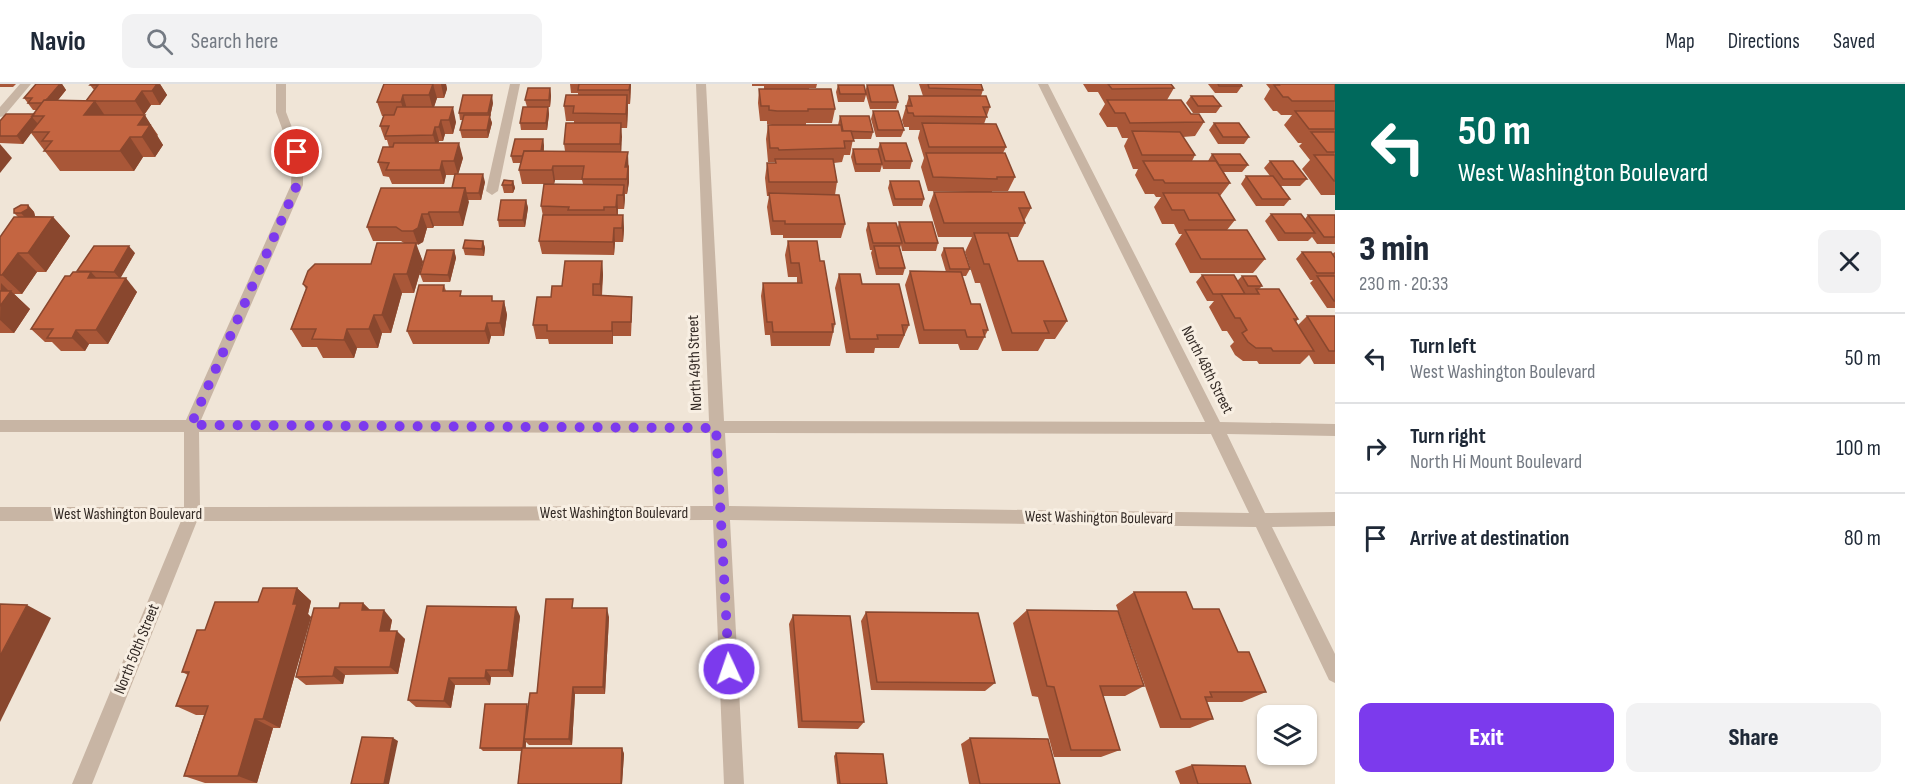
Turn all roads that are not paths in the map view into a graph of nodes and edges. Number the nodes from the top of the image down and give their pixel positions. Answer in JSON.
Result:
{"nodes":[{"id":1,"x":26,"y":84,"type":"edge"},
{"id":2,"x":281,"y":84,"type":"edge"},
{"id":3,"x":514,"y":84,"type":"edge"},
{"id":4,"x":701,"y":84,"type":"edge"},
{"id":5,"x":1043,"y":84,"type":"edge"},
{"id":6,"x":0,"y":114,"type":"edge"},
{"id":7,"x":492,"y":191,"type":"dead end"},
{"id":8,"x":191,"y":425,"type":"junction"},
{"id":9,"x":0,"y":426,"type":"edge"},
{"id":10,"x":716,"y":428,"type":"junction"},
{"id":11,"x":1216,"y":428,"type":"junction"},
{"id":12,"x":1335,"y":430,"type":"edge"},
{"id":13,"x":192,"y":513,"type":"junction"},
{"id":14,"x":721,"y":513,"type":"junction"},
{"id":15,"x":0,"y":514,"type":"edge"},
{"id":16,"x":1335,"y":519,"type":"edge"},
{"id":17,"x":1259,"y":520,"type":"junction"},
{"id":18,"x":1335,"y":674,"type":"edge"},
{"id":19,"x":82,"y":784,"type":"edge"},
{"id":20,"x":734,"y":784,"type":"edge"}],
"edges":[{"from":1,"to":6,"type":"street"},
{"from":2,"to":8,"type":"street"},
{"from":3,"to":7,"type":"street"},
{"from":4,"to":10,"type":"street","name":"North 49th Street"},
{"from":5,"to":11,"type":"street","name":"North 48th Street"},
{"from":8,"to":9,"type":"street"},
{"from":8,"to":10,"type":"street"},
{"from":8,"to":13,"type":"street"},
{"from":10,"to":11,"type":"street"},
{"from":10,"to":14,"type":"street","name":"North 49th Street"},
{"from":11,"to":12,"type":"street"},
{"from":11,"to":17,"type":"street","name":"North 48th Street"},
{"from":13,"to":14,"type":"street","name":"West Washington Boulevard"},
{"from":13,"to":15,"type":"street","name":"West Washington Boulevard"},
{"from":13,"to":19,"type":"street","name":"North 50th Street"},
{"from":14,"to":17,"type":"street","name":"West Washington Boulevard"},
{"from":14,"to":20,"type":"street","name":"North 49th Street"},
{"from":16,"to":17,"type":"street","name":"West Washington Boulevard"},
{"from":17,"to":18,"type":"street","name":"North 48th Street"}]}
